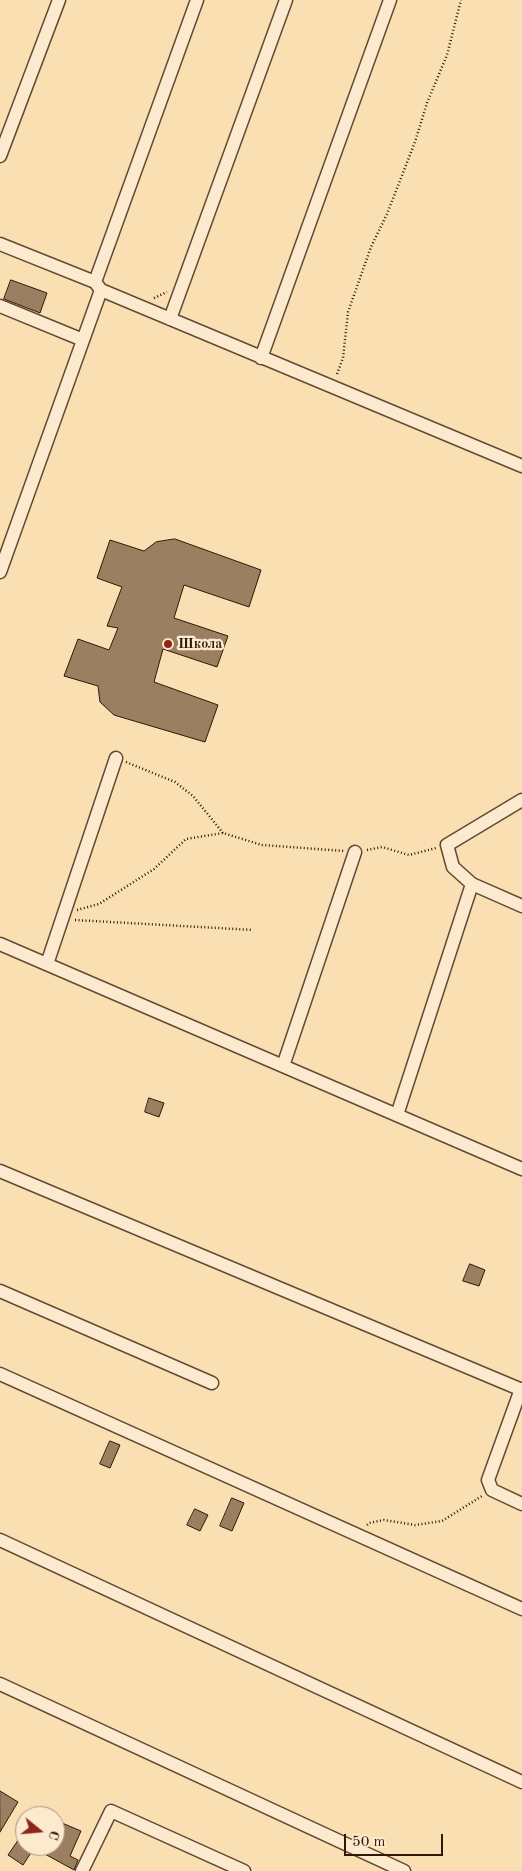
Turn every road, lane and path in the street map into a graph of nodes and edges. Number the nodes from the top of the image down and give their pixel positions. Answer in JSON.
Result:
{"nodes":[{"id":1,"x":59,"y":0,"type":"edge"},
{"id":2,"x":198,"y":0,"type":"edge"},
{"id":3,"x":286,"y":0,"type":"edge"},
{"id":4,"x":390,"y":0,"type":"edge"},
{"id":5,"x":461,"y":0,"type":"edge"},
{"id":6,"x":0,"y":156,"type":"edge"},
{"id":7,"x":0,"y":244,"type":"edge"},
{"id":8,"x":98,"y":286,"type":"junction"},
{"id":9,"x":182,"y":286,"type":"junction"},
{"id":10,"x":136,"y":305,"type":"junction"},
{"id":11,"x":0,"y":306,"type":"edge"},
{"id":12,"x":170,"y":319,"type":"junction"},
{"id":13,"x":83,"y":340,"type":"junction"},
{"id":14,"x":261,"y":358,"type":"junction"},
{"id":15,"x":332,"y":387,"type":"junction"},
{"id":16,"x":522,"y":466,"type":"edge"},
{"id":17,"x":0,"y":572,"type":"edge"},
{"id":18,"x":116,"y":758,"type":"joint"},
{"id":19,"x":522,"y":800,"type":"edge"},
{"id":20,"x":223,"y":833,"type":"junction"},
{"id":21,"x":447,"y":845,"type":"junction"},
{"id":22,"x":355,"y":852,"type":"junction"},
{"id":23,"x":472,"y":884,"type":"junction"},
{"id":24,"x":522,"y":906,"type":"edge"},
{"id":25,"x":63,"y":917,"type":"junction"},
{"id":26,"x":253,"y":930,"type":"dead end"},
{"id":27,"x":0,"y":944,"type":"edge"},
{"id":28,"x":47,"y":964,"type":"junction"},
{"id":29,"x":283,"y":1066,"type":"junction"},
{"id":30,"x":397,"y":1115,"type":"junction"},
{"id":31,"x":522,"y":1169,"type":"edge"},
{"id":32,"x":0,"y":1171,"type":"edge"},
{"id":33,"x":0,"y":1291,"type":"edge"},
{"id":34,"x":0,"y":1374,"type":"edge"},
{"id":35,"x":212,"y":1383,"type":"dead end"},
{"id":36,"x":522,"y":1389,"type":"edge"},
{"id":37,"x":492,"y":1490,"type":"junction"},
{"id":38,"x":522,"y":1504,"type":"edge"},
{"id":39,"x":357,"y":1535,"type":"junction"},
{"id":40,"x":0,"y":1540,"type":"edge"},
{"id":41,"x":522,"y":1609,"type":"edge"},
{"id":42,"x":0,"y":1684,"type":"edge"},
{"id":43,"x":522,"y":1782,"type":"edge"},
{"id":44,"x":82,"y":1871,"type":"edge"},
{"id":45,"x":244,"y":1871,"type":"edge"},
{"id":46,"x":404,"y":1871,"type":"edge"}],
"edges":[{"from":1,"to":6,"type":"street"},
{"from":2,"to":8,"type":"street"},
{"from":3,"to":9,"type":"street"},
{"from":4,"to":14,"type":"street"},
{"from":5,"to":15,"type":"path"},
{"from":7,"to":8,"type":"street"},
{"from":8,"to":10,"type":"street"},
{"from":8,"to":13,"type":"street"},
{"from":9,"to":10,"type":"path"},
{"from":9,"to":12,"type":"street"},
{"from":10,"to":12,"type":"street"},
{"from":11,"to":13,"type":"street"},
{"from":12,"to":14,"type":"street"},
{"from":13,"to":17,"type":"street"},
{"from":14,"to":15,"type":"street"},
{"from":15,"to":16,"type":"street"},
{"from":18,"to":20,"type":"path"},
{"from":18,"to":25,"type":"street"},
{"from":19,"to":21,"type":"street"},
{"from":20,"to":22,"type":"path"},
{"from":20,"to":25,"type":"path"},
{"from":21,"to":22,"type":"path"},
{"from":21,"to":23,"type":"street"},
{"from":22,"to":29,"type":"street"},
{"from":23,"to":24,"type":"street"},
{"from":23,"to":30,"type":"street"},
{"from":25,"to":26,"type":"path"},
{"from":25,"to":28,"type":"street"},
{"from":27,"to":28,"type":"street"},
{"from":28,"to":29,"type":"street"},
{"from":29,"to":30,"type":"street"},
{"from":30,"to":31,"type":"street"},
{"from":32,"to":36,"type":"street"},
{"from":33,"to":35,"type":"street"},
{"from":34,"to":39,"type":"street"},
{"from":36,"to":37,"type":"street"},
{"from":37,"to":38,"type":"street"},
{"from":37,"to":39,"type":"path"},
{"from":39,"to":41,"type":"street"},
{"from":40,"to":43,"type":"street"},
{"from":42,"to":46,"type":"street"},
{"from":44,"to":45,"type":"street"}]}
